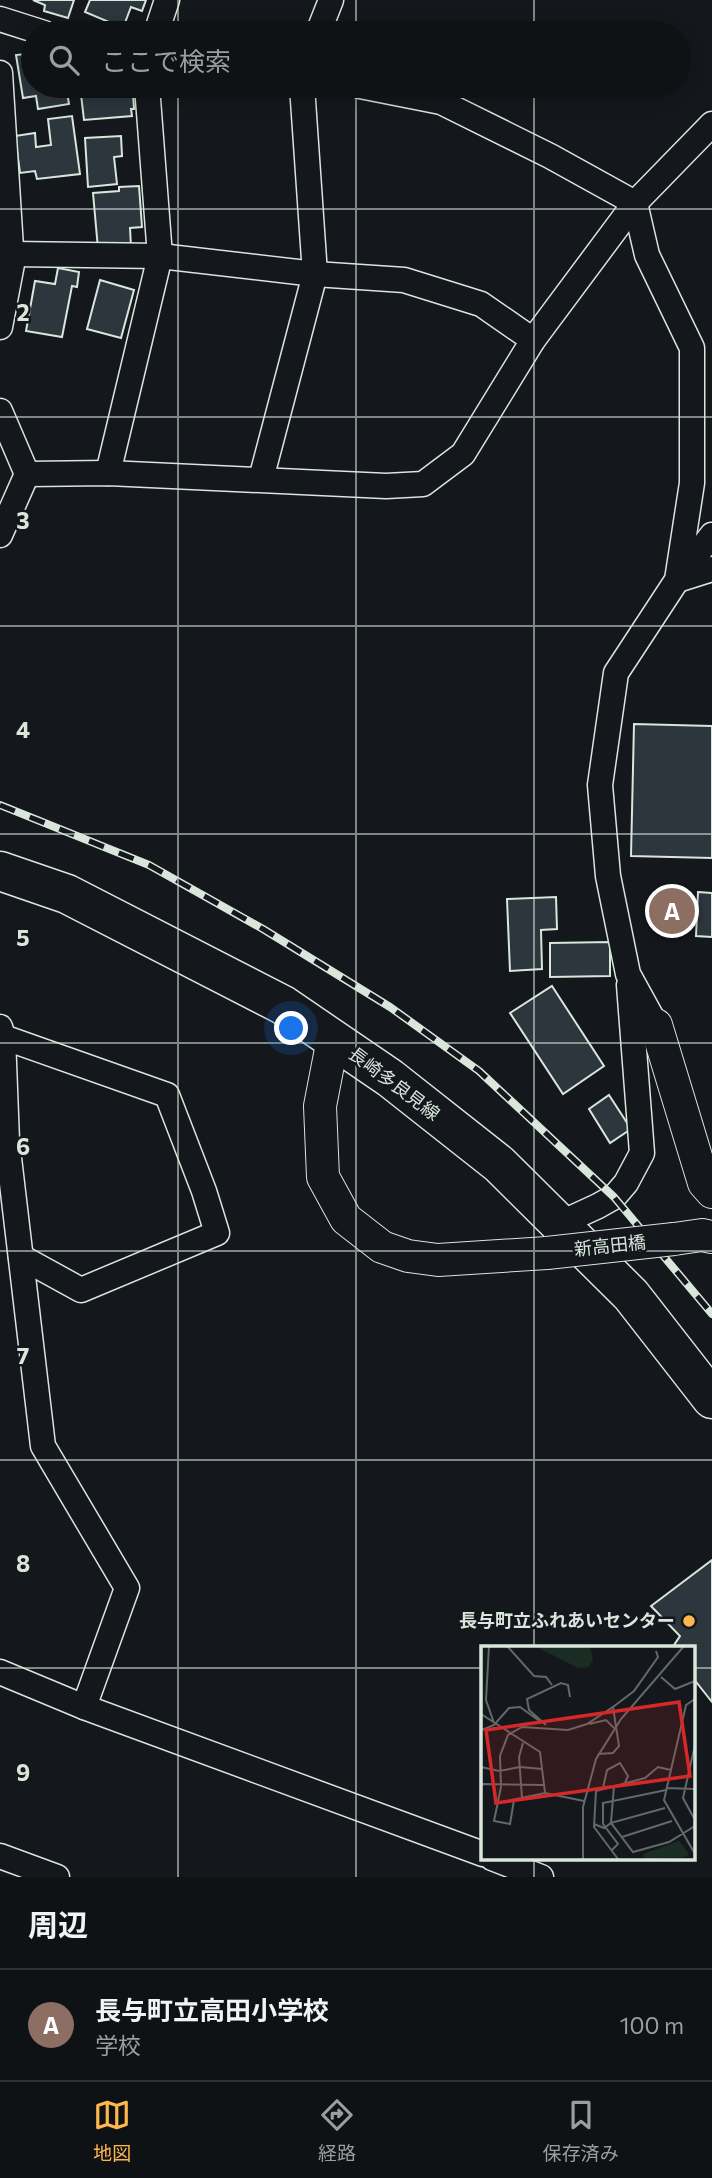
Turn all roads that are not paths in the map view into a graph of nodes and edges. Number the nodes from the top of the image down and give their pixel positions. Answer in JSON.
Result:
{"nodes":[{"id":1,"x":167,"y":0,"type":"edge"},
{"id":2,"x":331,"y":0,"type":"edge"},
{"id":3,"x":0,"y":19,"type":"edge"},
{"id":4,"x":160,"y":21,"type":"edge"},
{"id":5,"x":322,"y":21,"type":"edge"},
{"id":6,"x":21,"y":26,"type":"edge"},
{"id":7,"x":0,"y":73,"type":"edge"},
{"id":8,"x":148,"y":98,"type":"edge"},
{"id":9,"x":303,"y":98,"type":"edge"},
{"id":10,"x":421,"y":98,"type":"edge"},
{"id":11,"x":712,"y":124,"type":"edge"},
{"id":12,"x":4,"y":178,"type":"edge"},
{"id":13,"x":635,"y":202,"type":"junction"},
{"id":14,"x":12,"y":254,"type":"junction"},
{"id":15,"x":160,"y":256,"type":"junction"},
{"id":16,"x":315,"y":274,"type":"junction"},
{"id":17,"x":0,"y":327,"type":"edge"},
{"id":18,"x":533,"y":340,"type":"junction"},
{"id":19,"x":0,"y":411,"type":"edge"},
{"id":20,"x":108,"y":472,"type":"junction"},
{"id":21,"x":27,"y":474,"type":"junction"},
{"id":22,"x":261,"y":479,"type":"junction"},
{"id":23,"x":0,"y":535,"type":"edge"},
{"id":24,"x":712,"y":535,"type":"edge"},
{"id":25,"x":712,"y":569,"type":"edge"},
{"id":26,"x":677,"y":580,"type":"junction"},
{"id":27,"x":0,"y":871,"type":"edge"},
{"id":28,"x":628,"y":974,"type":"junction"},
{"id":29,"x":656,"y":1025,"type":"joint"},
{"id":30,"x":1,"y":1032,"type":"edge"},
{"id":31,"x":333,"y":1039,"type":"junction"},
{"id":32,"x":4,"y":1139,"type":"edge"},
{"id":33,"x":712,"y":1192,"type":"edge"},
{"id":34,"x":712,"y":1237,"type":"edge"},
{"id":35,"x":553,"y":1238,"type":"junction"},
{"id":36,"x":21,"y":1256,"type":"junction"},
{"id":37,"x":712,"y":1399,"type":"edge"},
{"id":38,"x":0,"y":1672,"type":"edge"},
{"id":39,"x":84,"y":1707,"type":"junction"},
{"id":40,"x":481,"y":1853,"type":"edge"},
{"id":41,"x":0,"y":1856,"type":"edge"},
{"id":42,"x":496,"y":1860,"type":"edge"},
{"id":43,"x":529,"y":1875,"type":"edge"},
{"id":44,"x":57,"y":1877,"type":"edge"}],
"edges":[{"from":1,"to":4,"type":"street"},
{"from":2,"to":5,"type":"street"},
{"from":3,"to":6,"type":"street"},
{"from":7,"to":12,"type":"street"},
{"from":8,"to":15,"type":"street"},
{"from":9,"to":16,"type":"street"},
{"from":10,"to":13,"type":"street"},
{"from":11,"to":13,"type":"street"},
{"from":12,"to":14,"type":"street"},
{"from":13,"to":18,"type":"street"},
{"from":13,"to":26,"type":"street"},
{"from":14,"to":15,"type":"street"},
{"from":14,"to":17,"type":"street"},
{"from":15,"to":16,"type":"street"},
{"from":15,"to":20,"type":"street"},
{"from":16,"to":18,"type":"street"},
{"from":16,"to":22,"type":"street"},
{"from":18,"to":22,"type":"street"},
{"from":19,"to":21,"type":"street"},
{"from":20,"to":21,"type":"street"},
{"from":20,"to":22,"type":"street"},
{"from":21,"to":23,"type":"street"},
{"from":24,"to":26,"type":"street"},
{"from":25,"to":26,"type":"street"},
{"from":26,"to":28,"type":"street"},
{"from":27,"to":31,"type":"main road","name":"長崎多良見線"},
{"from":28,"to":29,"type":"street"},
{"from":28,"to":35,"type":"street"},
{"from":29,"to":33,"type":"street"},
{"from":30,"to":32,"type":"street"},
{"from":30,"to":36,"type":"street"},
{"from":31,"to":35,"type":"main road","name":"長崎多良見線"},
{"from":31,"to":35,"type":"street","name":"新高田橋"},
{"from":32,"to":36,"type":"street"},
{"from":34,"to":35,"type":"street","name":"新高田橋","bridge":true},
{"from":35,"to":37,"type":"main road","name":"長崎多良見線"},
{"from":36,"to":39,"type":"street"},
{"from":38,"to":39,"type":"street"},
{"from":39,"to":40,"type":"street"},
{"from":41,"to":44,"type":"street"},
{"from":42,"to":43,"type":"street"}]}
